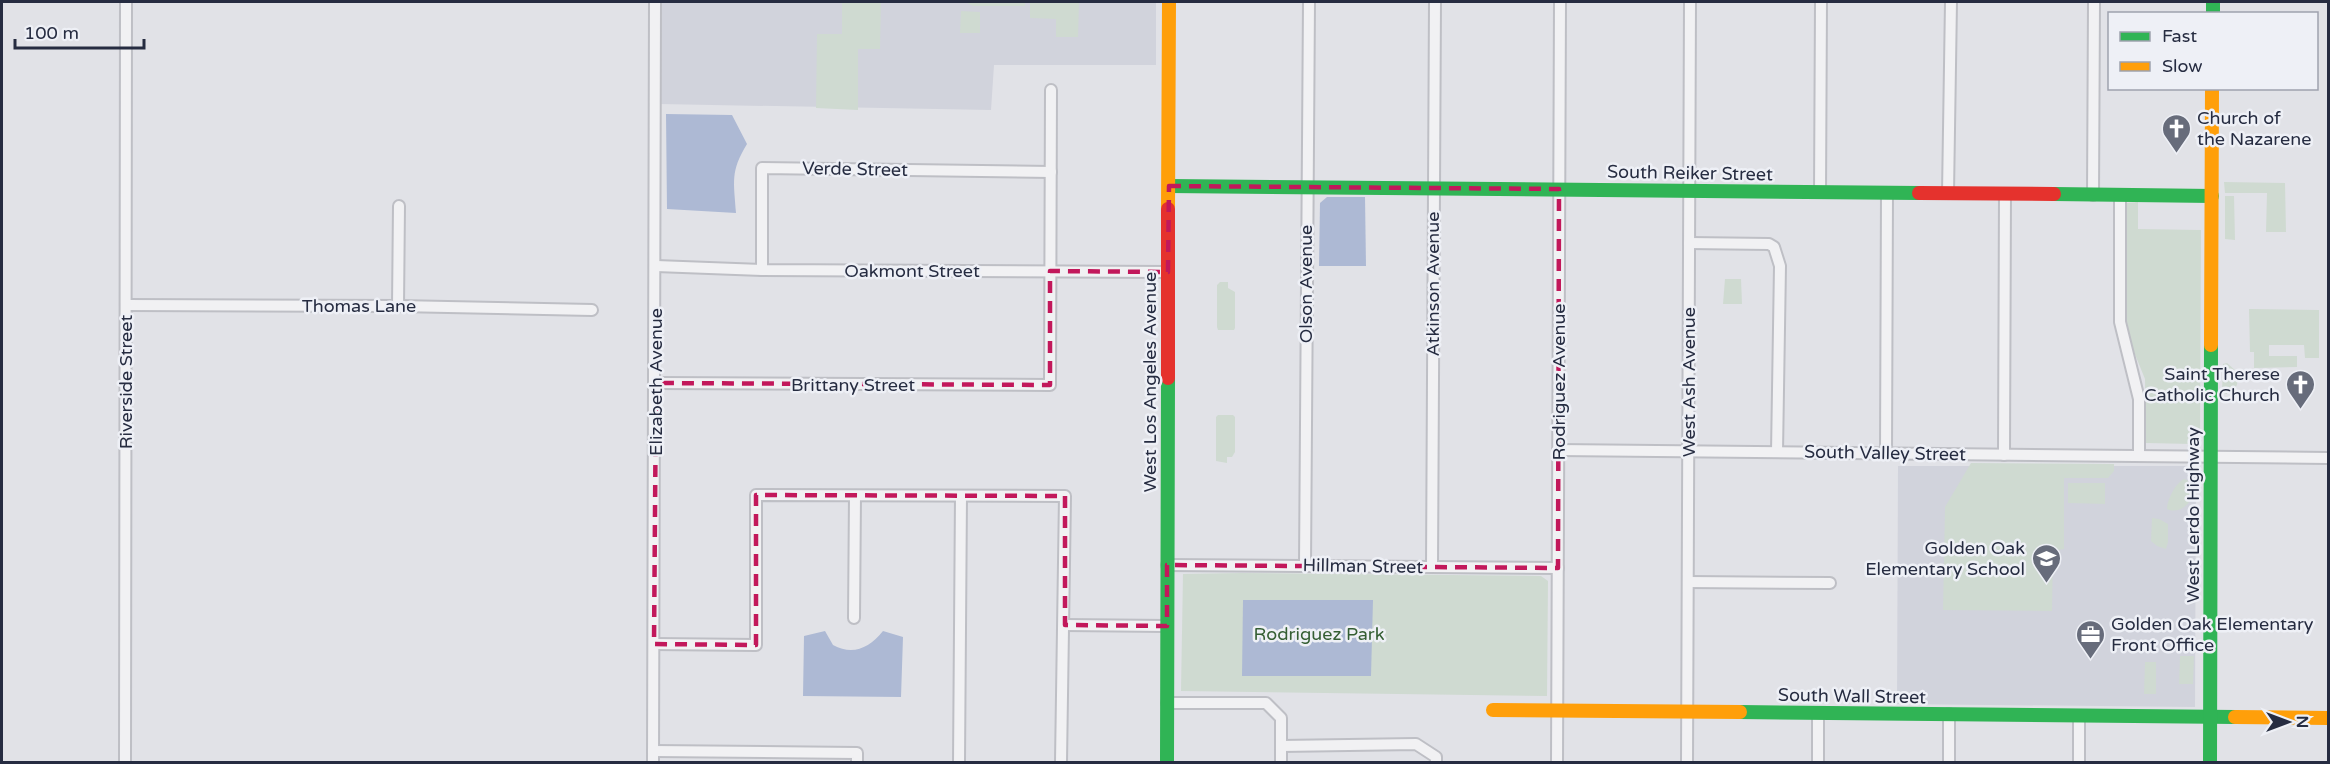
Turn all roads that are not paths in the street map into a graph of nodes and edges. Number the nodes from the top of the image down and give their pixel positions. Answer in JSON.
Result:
{"nodes":[{"id":1,"x":126,"y":2,"type":"edge"},
{"id":2,"x":655,"y":2,"type":"edge"},
{"id":3,"x":1169,"y":2,"type":"edge"},
{"id":4,"x":1308,"y":2,"type":"edge"},
{"id":5,"x":1435,"y":2,"type":"edge"},
{"id":6,"x":1560,"y":2,"type":"edge"},
{"id":7,"x":1690,"y":2,"type":"edge"},
{"id":8,"x":1821,"y":2,"type":"edge"},
{"id":9,"x":1951,"y":2,"type":"edge"},
{"id":10,"x":2094,"y":2,"type":"edge"},
{"id":11,"x":1051,"y":90,"type":"dead end"},
{"id":12,"x":2212,"y":90,"type":"edge"},
{"id":13,"x":1051,"y":172,"type":"junction"},
{"id":14,"x":1169,"y":186,"type":"junction"},
{"id":15,"x":1307,"y":187,"type":"junction"},
{"id":16,"x":1433,"y":188,"type":"junction"},
{"id":17,"x":1559,"y":189,"type":"junction"},
{"id":18,"x":1690,"y":191,"type":"junction"},
{"id":19,"x":1820,"y":192,"type":"junction"},
{"id":20,"x":1887,"y":193,"type":"junction"},
{"id":21,"x":1948,"y":193,"type":"junction"},
{"id":22,"x":2005,"y":194,"type":"junction"},
{"id":23,"x":2093,"y":195,"type":"junction"},
{"id":24,"x":2120,"y":195,"type":"junction"},
{"id":25,"x":2212,"y":196,"type":"junction"},
{"id":26,"x":399,"y":206,"type":"dead end"},
{"id":27,"x":1689,"y":243,"type":"junction"},
{"id":28,"x":656,"y":266,"type":"junction"},
{"id":29,"x":762,"y":270,"type":"junction"},
{"id":30,"x":1050,"y":271,"type":"junction"},
{"id":31,"x":1168,"y":272,"type":"junction"},
{"id":32,"x":126,"y":305,"type":"junction"},
{"id":33,"x":398,"y":306,"type":"junction"},
{"id":34,"x":592,"y":310,"type":"dead end"},
{"id":35,"x":656,"y":383,"type":"junction"},
{"id":36,"x":1558,"y":450,"type":"junction"},
{"id":37,"x":1689,"y":451,"type":"junction"},
{"id":38,"x":1777,"y":452,"type":"junction"},
{"id":39,"x":1886,"y":453,"type":"junction"},
{"id":40,"x":2004,"y":454,"type":"junction"},
{"id":41,"x":2139,"y":456,"type":"junction"},
{"id":42,"x":2211,"y":457,"type":"junction"},
{"id":43,"x":2328,"y":458,"type":"edge"},
{"id":44,"x":855,"y":496,"type":"junction"},
{"id":45,"x":961,"y":496,"type":"junction"},
{"id":46,"x":1167,"y":565,"type":"junction"},
{"id":47,"x":1305,"y":566,"type":"junction"},
{"id":48,"x":1432,"y":567,"type":"junction"},
{"id":49,"x":1558,"y":568,"type":"junction"},
{"id":50,"x":1688,"y":582,"type":"junction"},
{"id":51,"x":1830,"y":583,"type":"dead end"},
{"id":52,"x":854,"y":618,"type":"dead end"},
{"id":53,"x":1065,"y":625,"type":"junction"},
{"id":54,"x":1167,"y":626,"type":"junction"},
{"id":55,"x":654,"y":644,"type":"junction"},
{"id":56,"x":1167,"y":703,"type":"junction"},
{"id":57,"x":1493,"y":710,"type":"dead end"},
{"id":58,"x":1557,"y":710,"type":"junction"},
{"id":59,"x":1688,"y":712,"type":"junction"},
{"id":60,"x":1818,"y":713,"type":"junction"},
{"id":61,"x":1949,"y":714,"type":"junction"},
{"id":62,"x":2079,"y":716,"type":"junction"},
{"id":63,"x":2210,"y":717,"type":"junction"},
{"id":64,"x":2328,"y":718,"type":"edge"},
{"id":65,"x":1281,"y":746,"type":"junction"},
{"id":66,"x":653,"y":757,"type":"edge"},
{"id":67,"x":753,"y":757,"type":"edge"},
{"id":68,"x":857,"y":758,"type":"edge"},
{"id":69,"x":1436,"y":760,"type":"edge"},
{"id":70,"x":125,"y":762,"type":"edge"},
{"id":71,"x":959,"y":762,"type":"edge"},
{"id":72,"x":1061,"y":762,"type":"edge"},
{"id":73,"x":1167,"y":762,"type":"edge"},
{"id":74,"x":1281,"y":762,"type":"edge"},
{"id":75,"x":1557,"y":762,"type":"edge"},
{"id":76,"x":1688,"y":762,"type":"edge"},
{"id":77,"x":1818,"y":762,"type":"edge"},
{"id":78,"x":1949,"y":762,"type":"edge"},
{"id":79,"x":2079,"y":762,"type":"edge"},
{"id":80,"x":2210,"y":762,"type":"edge"}],
"edges":[{"from":1,"to":32,"type":"street","name":"Riverside Street"},
{"from":2,"to":28,"type":"street","name":"Elizabeth Avenue"},
{"from":3,"to":14,"type":"street","name":"West Los Angeles Avenue"},
{"from":4,"to":15,"type":"street","name":"Olson Avenue"},
{"from":5,"to":16,"type":"street","name":"Atkinson Avenue"},
{"from":6,"to":17,"type":"street","name":"Rodriguez Avenue"},
{"from":7,"to":18,"type":"street","name":"West Ash Avenue"},
{"from":8,"to":19,"type":"street"},
{"from":9,"to":21,"type":"street"},
{"from":10,"to":23,"type":"street"},
{"from":11,"to":13,"type":"street"},
{"from":12,"to":25,"type":"street","name":"West Lerdo Highway"},
{"from":13,"to":29,"type":"street","name":"Verde Street"},
{"from":13,"to":30,"type":"street"},
{"from":14,"to":15,"type":"street","name":"South Reiker Street"},
{"from":14,"to":31,"type":"street","name":"West Los Angeles Avenue"},
{"from":15,"to":16,"type":"street","name":"South Reiker Street"},
{"from":15,"to":47,"type":"street","name":"Olson Avenue"},
{"from":16,"to":17,"type":"street","name":"South Reiker Street"},
{"from":16,"to":48,"type":"street","name":"Atkinson Avenue"},
{"from":17,"to":18,"type":"street","name":"South Reiker Street"},
{"from":17,"to":36,"type":"street","name":"Rodriguez Avenue"},
{"from":18,"to":19,"type":"street","name":"South Reiker Street"},
{"from":18,"to":27,"type":"street","name":"West Ash Avenue"},
{"from":19,"to":20,"type":"street","name":"South Reiker Street"},
{"from":20,"to":21,"type":"street","name":"South Reiker Street"},
{"from":20,"to":39,"type":"street"},
{"from":21,"to":22,"type":"street","name":"South Reiker Street"},
{"from":22,"to":23,"type":"street","name":"South Reiker Street"},
{"from":22,"to":40,"type":"street"},
{"from":23,"to":24,"type":"street","name":"South Reiker Street"},
{"from":24,"to":25,"type":"street","name":"South Reiker Street"},
{"from":24,"to":41,"type":"street"},
{"from":25,"to":42,"type":"street","name":"West Lerdo Highway"},
{"from":26,"to":33,"type":"street"},
{"from":27,"to":37,"type":"street","name":"West Ash Avenue"},
{"from":27,"to":38,"type":"street"},
{"from":28,"to":29,"type":"street","name":"Oakmont Street"},
{"from":28,"to":35,"type":"street","name":"Elizabeth Avenue"},
{"from":29,"to":30,"type":"street","name":"Oakmont Street"},
{"from":30,"to":31,"type":"street","name":"Oakmont Street"},
{"from":30,"to":35,"type":"street","name":"Brittany Street"},
{"from":31,"to":46,"type":"street","name":"West Los Angeles Avenue"},
{"from":32,"to":33,"type":"street","name":"Thomas Lane"},
{"from":32,"to":70,"type":"street","name":"Riverside Street"},
{"from":33,"to":34,"type":"street","name":"Thomas Lane"},
{"from":35,"to":55,"type":"street","name":"Elizabeth Avenue"},
{"from":36,"to":37,"type":"street","name":"South Valley Street"},
{"from":36,"to":49,"type":"street","name":"Rodriguez Avenue"},
{"from":37,"to":38,"type":"street","name":"South Valley Street"},
{"from":37,"to":50,"type":"street","name":"West Ash Avenue"},
{"from":38,"to":39,"type":"street","name":"South Valley Street"},
{"from":39,"to":40,"type":"street","name":"South Valley Street"},
{"from":40,"to":41,"type":"street","name":"South Valley Street"},
{"from":41,"to":42,"type":"street","name":"South Valley Street"},
{"from":42,"to":43,"type":"street","name":"South Valley Street"},
{"from":42,"to":63,"type":"street","name":"West Lerdo Highway"},
{"from":44,"to":45,"type":"street"},
{"from":44,"to":52,"type":"street"},
{"from":44,"to":55,"type":"street"},
{"from":45,"to":53,"type":"street"},
{"from":45,"to":71,"type":"street"},
{"from":46,"to":47,"type":"street","name":"Hillman Street"},
{"from":46,"to":54,"type":"street","name":"West Los Angeles Avenue"},
{"from":47,"to":48,"type":"street","name":"Hillman Street"},
{"from":48,"to":49,"type":"street","name":"Hillman Street"},
{"from":49,"to":58,"type":"street","name":"Rodriguez Avenue"},
{"from":50,"to":51,"type":"street"},
{"from":50,"to":59,"type":"street","name":"West Ash Avenue"},
{"from":53,"to":54,"type":"street"},
{"from":53,"to":72,"type":"street"},
{"from":54,"to":56,"type":"street","name":"West Los Angeles Avenue"},
{"from":55,"to":66,"type":"street","name":"Elizabeth Avenue"},
{"from":56,"to":65,"type":"street"},
{"from":56,"to":73,"type":"street","name":"West Los Angeles Avenue"},
{"from":57,"to":58,"type":"street","name":"South Wall Street"},
{"from":58,"to":59,"type":"street","name":"South Wall Street"},
{"from":58,"to":75,"type":"street","name":"Rodriguez Avenue"},
{"from":59,"to":60,"type":"street","name":"South Wall Street"},
{"from":59,"to":76,"type":"street","name":"West Ash Avenue"},
{"from":60,"to":61,"type":"street","name":"South Wall Street"},
{"from":60,"to":77,"type":"street"},
{"from":61,"to":62,"type":"street","name":"South Wall Street"},
{"from":61,"to":78,"type":"street"},
{"from":62,"to":63,"type":"street","name":"South Wall Street"},
{"from":62,"to":79,"type":"street"},
{"from":63,"to":64,"type":"street","name":"South Wall Street"},
{"from":63,"to":80,"type":"street","name":"West Lerdo Highway"},
{"from":65,"to":69,"type":"street"},
{"from":65,"to":74,"type":"street"},
{"from":66,"to":67,"type":"street"},
{"from":67,"to":68,"type":"street"}]}
